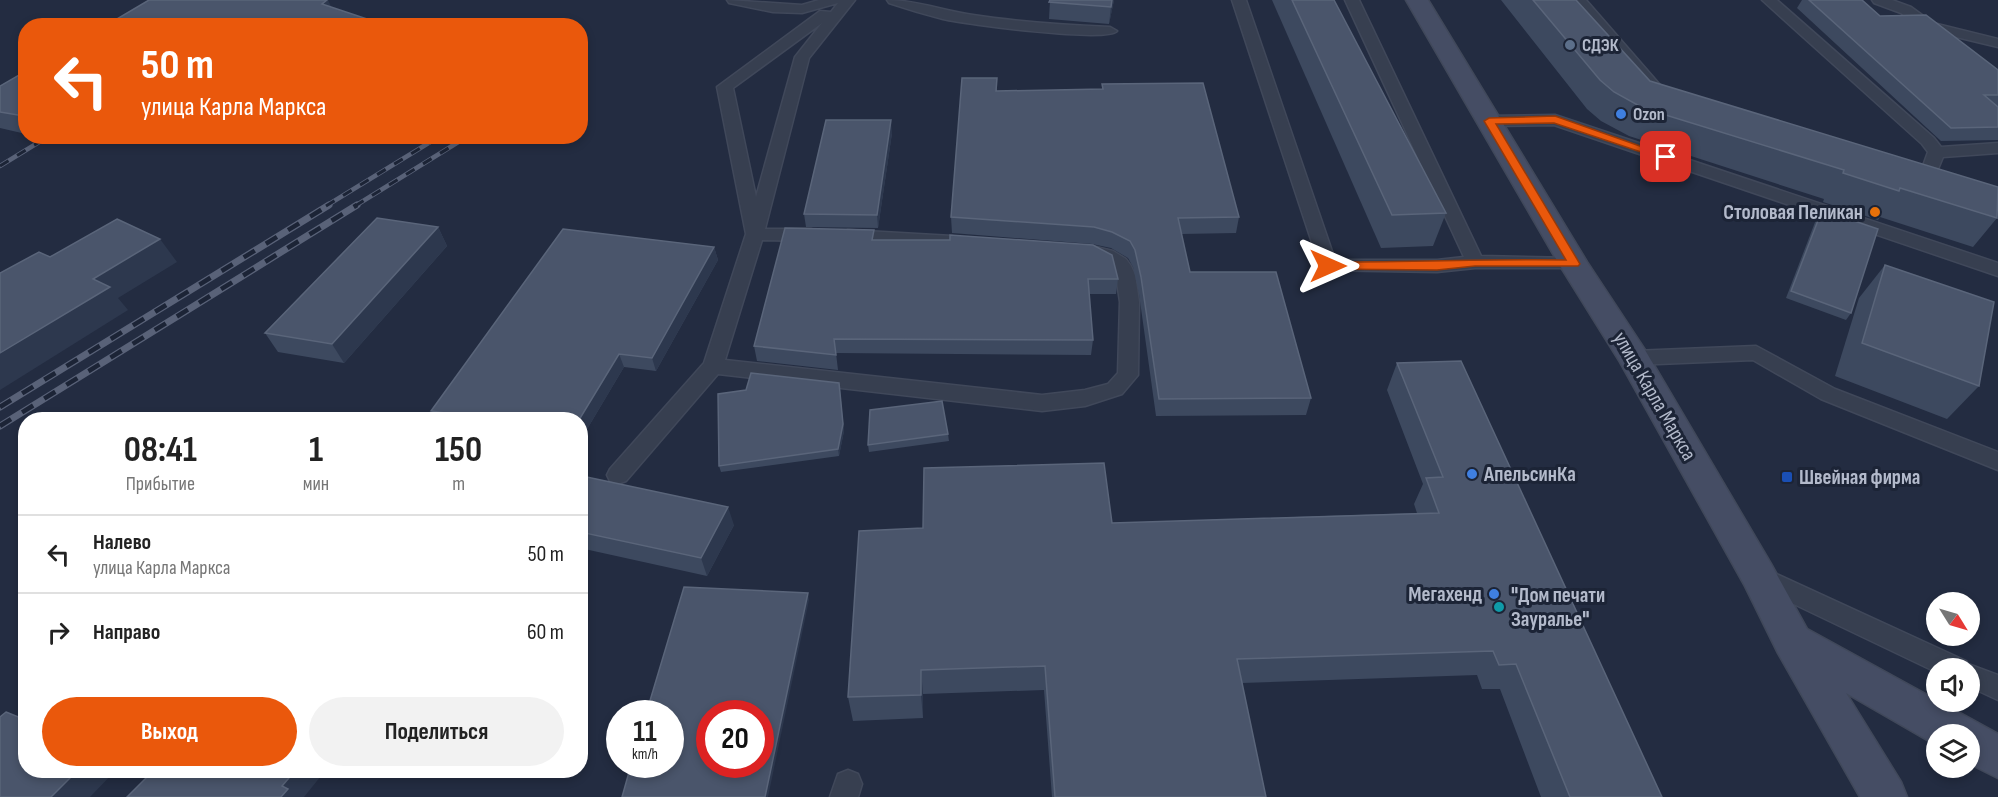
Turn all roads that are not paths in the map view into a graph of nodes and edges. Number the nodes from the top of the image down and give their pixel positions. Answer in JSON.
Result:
{"nodes":[{"id":1,"x":734,"y":0,"type":"edge"},
{"id":2,"x":834,"y":0,"type":"edge"},
{"id":3,"x":847,"y":0,"type":"edge"},
{"id":4,"x":894,"y":0,"type":"edge"},
{"id":5,"x":1239,"y":0,"type":"edge"},
{"id":6,"x":1352,"y":0,"type":"edge"},
{"id":7,"x":1417,"y":0,"type":"edge"},
{"id":8,"x":1579,"y":0,"type":"edge"},
{"id":9,"x":1769,"y":0,"type":"edge"},
{"id":10,"x":1879,"y":0,"type":"edge"},
{"id":11,"x":1110,"y":31,"type":"edge"},
{"id":12,"x":1998,"y":43,"type":"edge"},
{"id":13,"x":1666,"y":92,"type":"edge"},
{"id":14,"x":1489,"y":121,"type":"junction"},
{"id":15,"x":1998,"y":148,"type":"edge"},
{"id":16,"x":1936,"y":152,"type":"junction"},
{"id":17,"x":1947,"y":183,"type":"edge"},
{"id":18,"x":755,"y":234,"type":"junction"},
{"id":19,"x":967,"y":243,"type":"edge"},
{"id":20,"x":1070,"y":250,"type":"edge"},
{"id":21,"x":1475,"y":262,"type":"junction"},
{"id":22,"x":1574,"y":264,"type":"junction"},
{"id":23,"x":1998,"y":270,"type":"edge"},
{"id":24,"x":1634,"y":358,"type":"junction"},
{"id":25,"x":714,"y":366,"type":"junction"},
{"id":26,"x":1998,"y":461,"type":"edge"},
{"id":27,"x":618,"y":475,"type":"dead end"},
{"id":28,"x":1758,"y":575,"type":"junction"},
{"id":29,"x":1792,"y":641,"type":"junction"},
{"id":30,"x":1934,"y":658,"type":"edge"},
{"id":31,"x":1980,"y":680,"type":"edge"},
{"id":32,"x":1998,"y":688,"type":"edge"},
{"id":33,"x":1939,"y":724,"type":"edge"},
{"id":34,"x":1980,"y":747,"type":"edge"},
{"id":35,"x":1998,"y":757,"type":"edge"},
{"id":36,"x":1885,"y":797,"type":"edge"}],
"edges":[{"from":1,"to":2,"type":"lane"},
{"from":3,"to":18,"type":"lane"},
{"from":3,"to":18,"type":"lane"},
{"from":4,"to":11,"type":"lane"},
{"from":5,"to":21,"type":"lane"},
{"from":6,"to":21,"type":"lane"},
{"from":7,"to":14,"type":"main road","name":"улица Карла Маркса"},
{"from":8,"to":13,"type":"lane"},
{"from":9,"to":16,"type":"lane"},
{"from":10,"to":12,"type":"lane"},
{"from":14,"to":22,"type":"main road","name":"улица Карла Маркса"},
{"from":14,"to":23,"type":"lane"},
{"from":15,"to":16,"type":"lane"},
{"from":16,"to":17,"type":"lane"},
{"from":18,"to":19,"type":"lane"},
{"from":18,"to":25,"type":"lane"},
{"from":20,"to":25,"type":"lane"},
{"from":21,"to":22,"type":"lane"},
{"from":22,"to":24,"type":"main road","name":"улица Карла Маркса"},
{"from":24,"to":26,"type":"lane"},
{"from":24,"to":28,"type":"main road","name":"улица Карла Маркса"},
{"from":25,"to":27,"type":"lane"},
{"from":28,"to":29,"type":"main road","name":"улица Карла Маркса"},
{"from":28,"to":30,"type":"lane"},
{"from":29,"to":33,"type":"main road"},
{"from":29,"to":36,"type":"main road","name":"улица Карла Маркса"},
{"from":31,"to":32,"type":"lane"},
{"from":34,"to":35,"type":"main road"}]}
